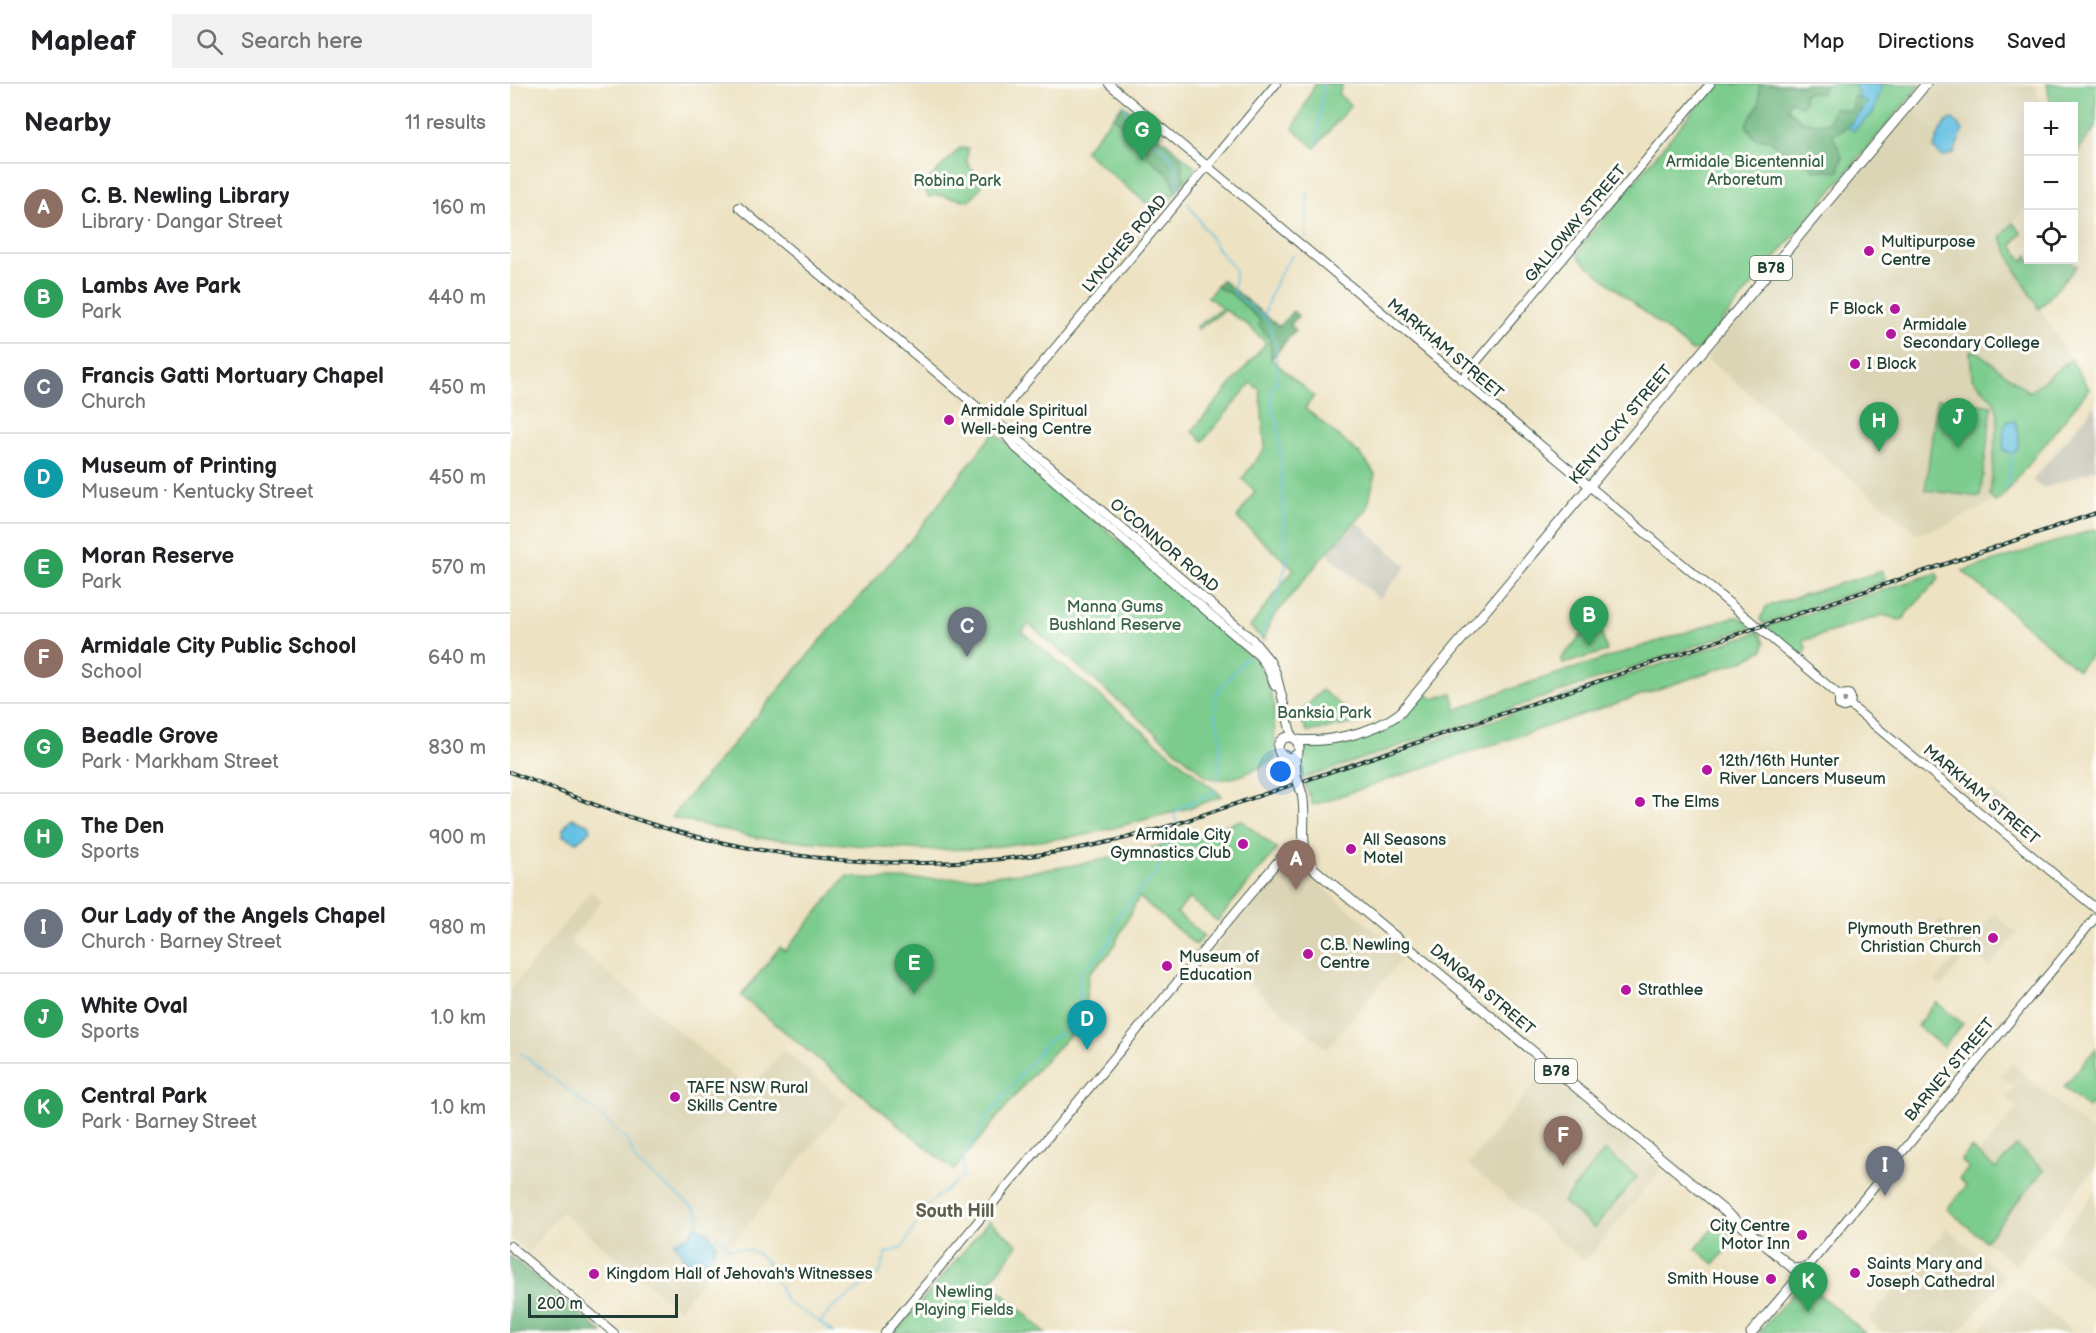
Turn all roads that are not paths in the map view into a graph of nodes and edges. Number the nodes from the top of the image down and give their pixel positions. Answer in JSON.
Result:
{"nodes":[{"id":1,"x":1109,"y":84,"type":"edge"},
{"id":2,"x":1276,"y":84,"type":"edge"},
{"id":3,"x":1710,"y":84,"type":"edge"},
{"id":4,"x":1926,"y":84,"type":"edge"},
{"id":5,"x":1207,"y":167,"type":"junction"},
{"id":6,"x":739,"y":207,"type":"dead end"},
{"id":7,"x":1461,"y":380,"type":"junction"},
{"id":8,"x":994,"y":421,"type":"junction"},
{"id":9,"x":1588,"y":486,"type":"junction"},
{"id":10,"x":1291,"y":746,"type":"junction"},
{"id":11,"x":1302,"y":845,"type":"junction"},
{"id":12,"x":2095,"y":907,"type":"edge"},
{"id":13,"x":2096,"y":919,"type":"edge"},
{"id":14,"x":510,"y":1246,"type":"edge"},
{"id":15,"x":1794,"y":1269,"type":"junction"},
{"id":16,"x":1806,"y":1269,"type":"junction"},
{"id":17,"x":1795,"y":1282,"type":"junction"},
{"id":18,"x":614,"y":1333,"type":"edge"},
{"id":19,"x":885,"y":1333,"type":"edge"},
{"id":20,"x":1751,"y":1333,"type":"edge"}],
"edges":[{"from":1,"to":5,"type":"street","name":"MARKHAM STREET"},
{"from":2,"to":5,"type":"street","name":"LYNCHES ROAD"},
{"from":3,"to":7,"type":"street","name":"GALLOWAY STREET"},
{"from":4,"to":9,"type":"main road","name":"KENTUCKY STREET","number":"B78"},
{"from":5,"to":7,"type":"street","name":"MARKHAM STREET"},
{"from":5,"to":8,"type":"street","name":"LYNCHES ROAD"},
{"from":6,"to":8,"type":"street","name":"O'CONNOR ROAD"},
{"from":7,"to":9,"type":"street","name":"MARKHAM STREET"},
{"from":8,"to":10,"type":"street","name":"O'CONNOR ROAD"},
{"from":9,"to":10,"type":"main road","name":"KENTUCKY STREET","number":"B78"},
{"from":9,"to":12,"type":"street","name":"MARKHAM STREET"},
{"from":10,"to":11,"type":"main road","bridge":true},
{"from":11,"to":15,"type":"main road","name":"DANGAR STREET","number":"B78"},
{"from":11,"to":19,"type":"street"},
{"from":12,"to":13,"type":"street"},
{"from":13,"to":16,"type":"street","name":"BARNEY STREET"},
{"from":14,"to":18,"type":"street"},
{"from":15,"to":16,"type":"main road"},
{"from":15,"to":17,"type":"main road"},
{"from":16,"to":17,"type":"main road"},
{"from":17,"to":20,"type":"main road"}]}
